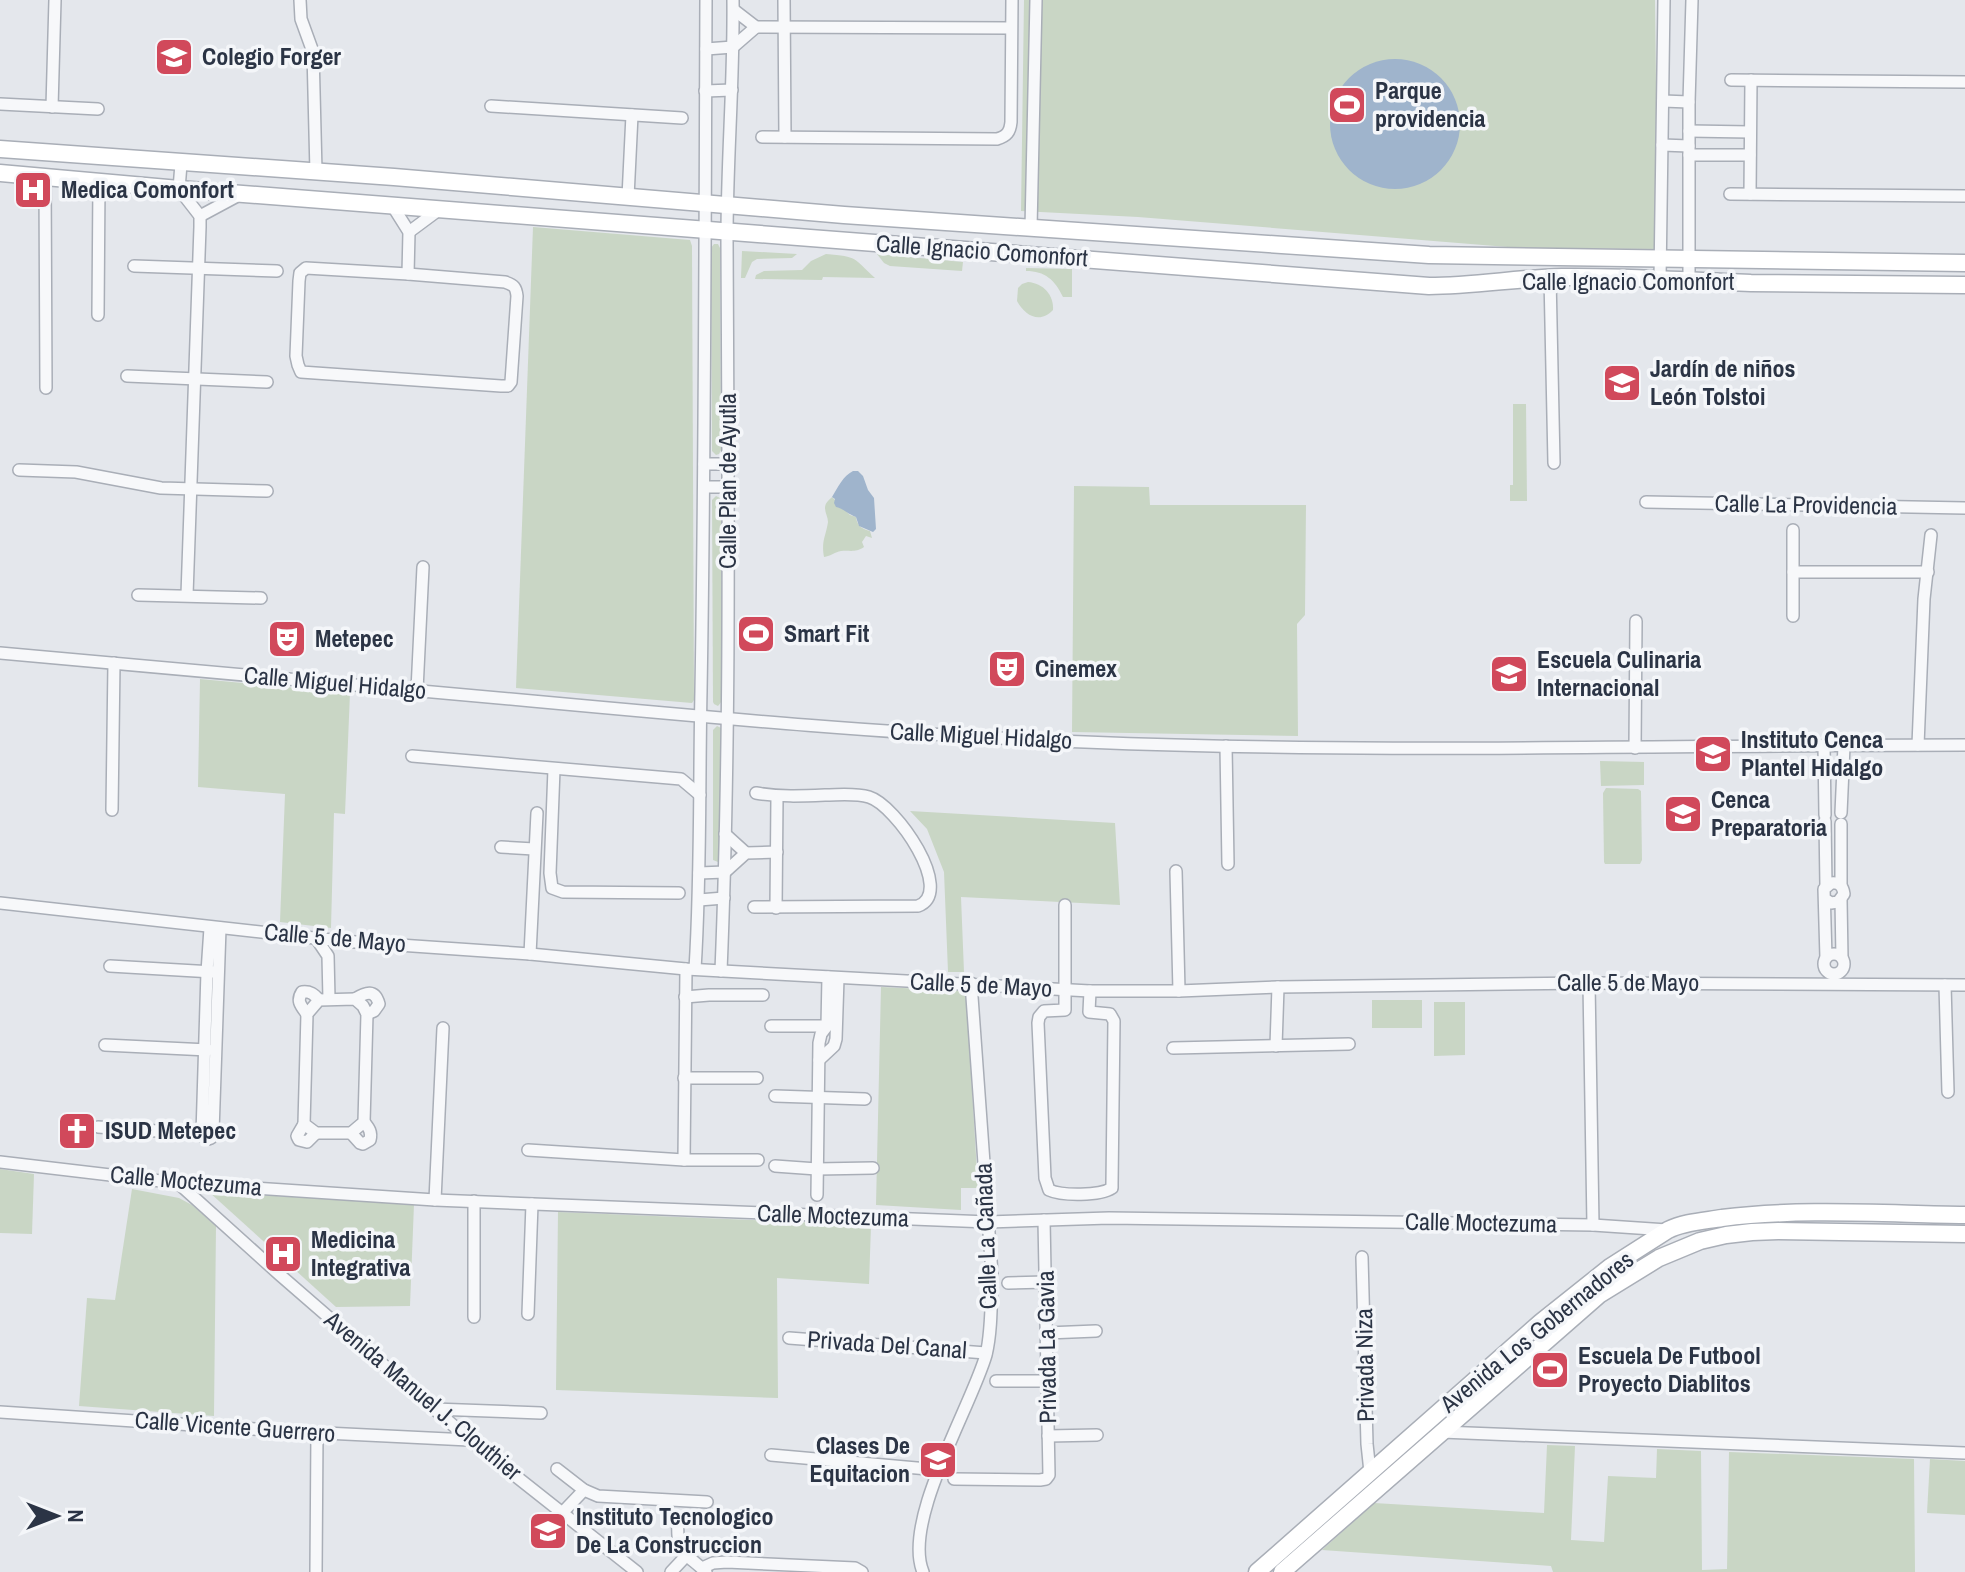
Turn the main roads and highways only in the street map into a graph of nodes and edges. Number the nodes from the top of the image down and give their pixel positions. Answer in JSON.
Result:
{"nodes":[{"id":1,"x":0,"y":149,"type":"edge"},
{"id":2,"x":0,"y":173,"type":"edge"},
{"id":3,"x":1965,"y":263,"type":"edge"},
{"id":4,"x":1965,"y":285,"type":"edge"},
{"id":5,"x":1965,"y":1215,"type":"edge"},
{"id":6,"x":1965,"y":1234,"type":"edge"},
{"id":7,"x":1344,"y":1507,"type":"junction"},
{"id":8,"x":1257,"y":1572,"type":"edge"},
{"id":9,"x":1282,"y":1572,"type":"edge"}],
"edges":[{"from":1,"to":3,"type":"main road","name":"Calle Ignacio Comonfort"},
{"from":2,"to":4,"type":"main road","name":"Calle Ignacio Comonfort"},
{"from":5,"to":7,"type":"main road","name":"Avenida Los Gobernadores"},
{"from":6,"to":7,"type":"main road","name":"Avenida Los Gobernadores"},
{"from":7,"to":8,"type":"main road","name":"Avenida Los Gobernadores"},
{"from":7,"to":9,"type":"main road","name":"Avenida Los Gobernadores"}]}
